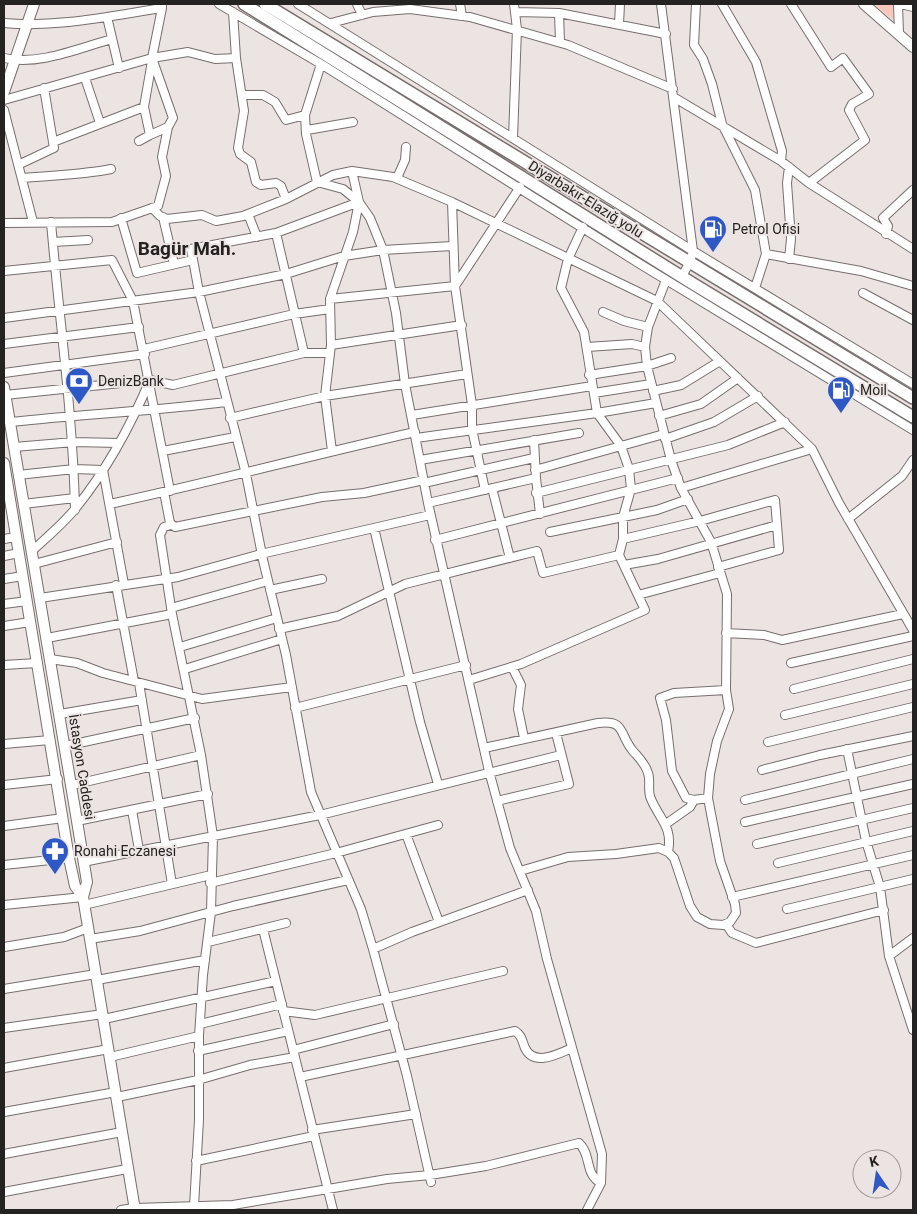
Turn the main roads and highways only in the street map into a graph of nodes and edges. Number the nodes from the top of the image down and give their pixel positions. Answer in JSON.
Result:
{"nodes":[{"id":1,"x":34,"y":4,"type":"edge"},
{"id":2,"x":244,"y":4,"type":"edge"},
{"id":3,"x":265,"y":4,"type":"edge"},
{"id":4,"x":864,"y":4,"type":"edge"},
{"id":5,"x":913,"y":47,"type":"edge"},
{"id":6,"x":4,"y":87,"type":"edge"},
{"id":7,"x":4,"y":391,"type":"edge"},
{"id":8,"x":913,"y":398,"type":"edge"},
{"id":9,"x":913,"y":417,"type":"edge"},
{"id":10,"x":4,"y":463,"type":"edge"},
{"id":11,"x":5,"y":477,"type":"edge"},
{"id":12,"x":7,"y":498,"type":"edge"},
{"id":13,"x":8,"y":519,"type":"edge"},
{"id":14,"x":84,"y":901,"type":"junction"},
{"id":15,"x":134,"y":1209,"type":"edge"}],
"edges":[{"from":1,"to":6,"type":"main road"},
{"from":2,"to":9,"type":"highway","name":"Diyarbakır-Elazığ yolu"},
{"from":3,"to":8,"type":"highway","name":"Diyarbakır-Elazığ yolu"},
{"from":4,"to":5,"type":"main road"},
{"from":7,"to":14,"type":"main road","name":"İstasyon Caddesi"},
{"from":10,"to":11,"type":"main road"},
{"from":11,"to":12,"type":"main road"},
{"from":12,"to":13,"type":"main road"},
{"from":13,"to":14,"type":"main road"},
{"from":14,"to":15,"type":"main road","name":"İstasyon Caddesi"}]}
